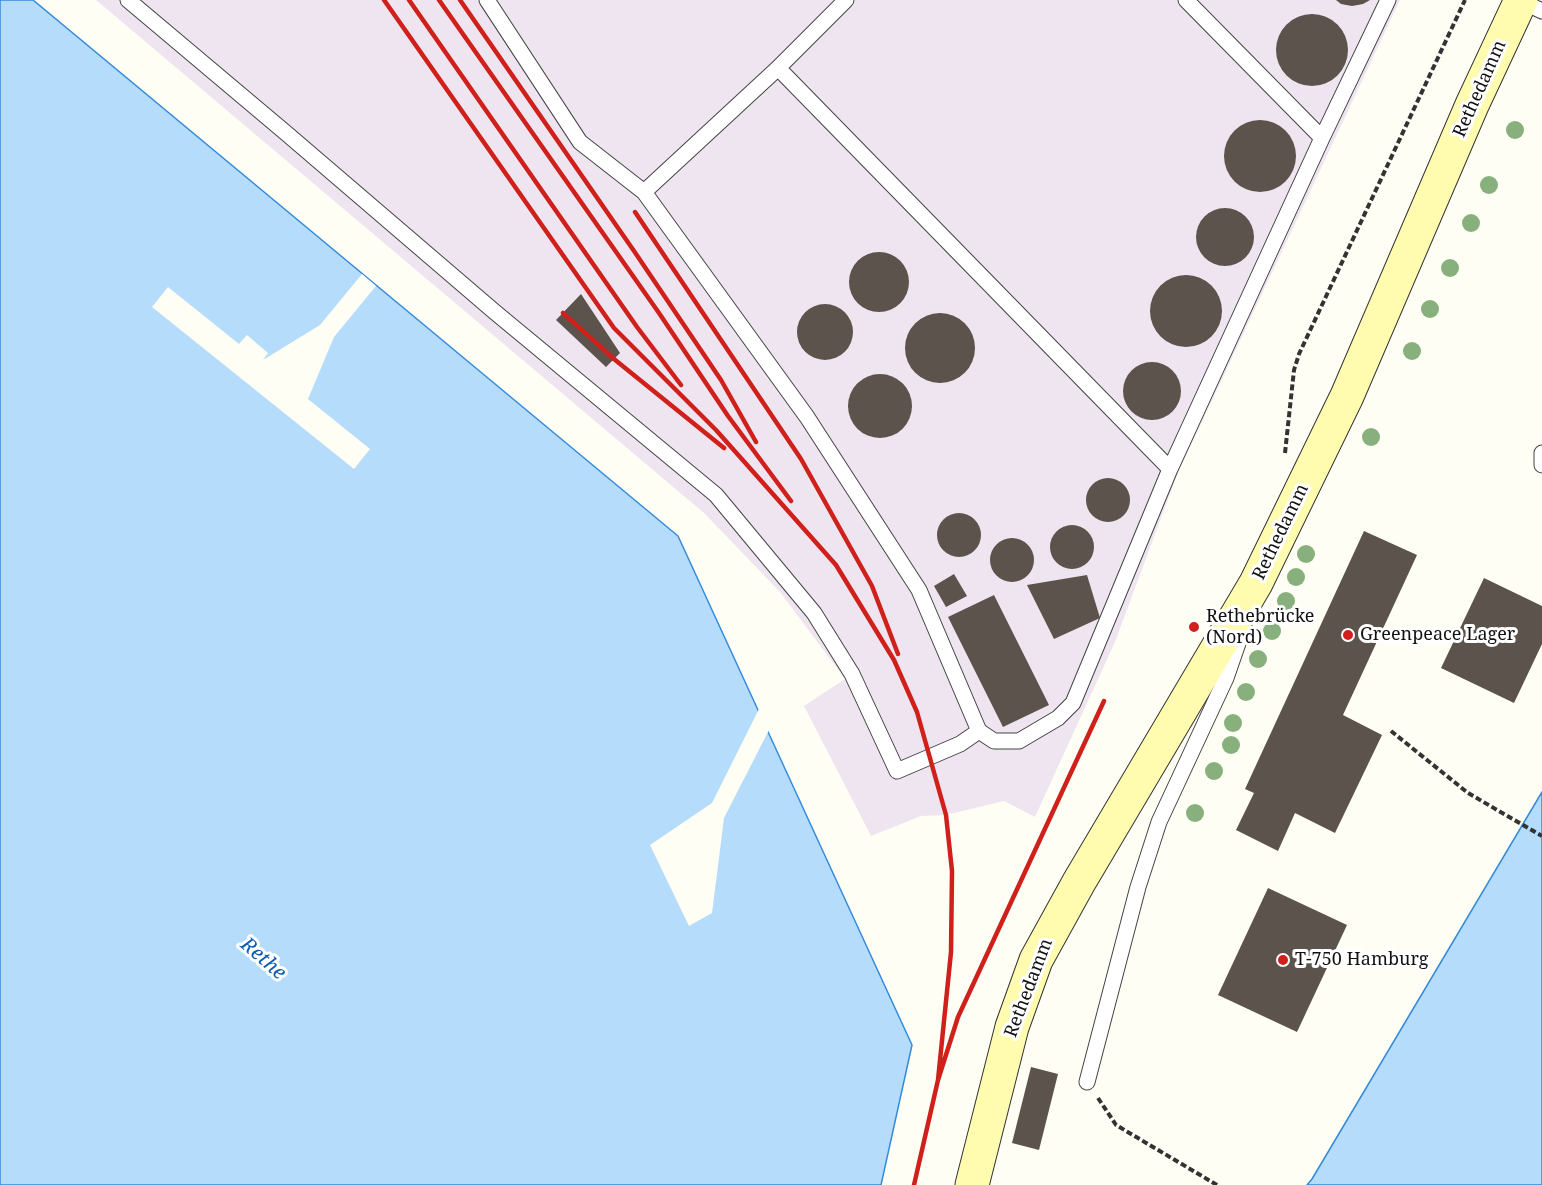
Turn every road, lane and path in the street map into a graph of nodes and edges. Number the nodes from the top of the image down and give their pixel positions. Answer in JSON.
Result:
{"nodes":[{"id":1,"x":487,"y":0,"type":"edge"},
{"id":2,"x":846,"y":0,"type":"edge"},
{"id":3,"x":1186,"y":0,"type":"edge"},
{"id":4,"x":1388,"y":0,"type":"edge"},
{"id":5,"x":1465,"y":0,"type":"edge"},
{"id":6,"x":1521,"y":0,"type":"edge"},
{"id":7,"x":135,"y":3,"type":"edge"},
{"id":8,"x":1542,"y":11,"type":"edge"},
{"id":9,"x":778,"y":68,"type":"junction"},
{"id":10,"x":1322,"y":138,"type":"junction"},
{"id":11,"x":644,"y":192,"type":"junction"},
{"id":12,"x":1542,"y":453,"type":"edge"},
{"id":13,"x":1542,"y":465,"type":"edge"},
{"id":14,"x":1170,"y":469,"type":"junction"},
{"id":15,"x":1302,"y":490,"type":"junction"},
{"id":16,"x":1256,"y":583,"type":"junction"},
{"id":17,"x":979,"y":731,"type":"junction"},
{"id":18,"x":1391,"y":731,"type":"dead end"},
{"id":19,"x":1542,"y":836,"type":"edge"},
{"id":20,"x":1087,"y":1082,"type":"joint"},
{"id":21,"x":972,"y":1185,"type":"edge"},
{"id":22,"x":1217,"y":1185,"type":"edge"}],
"edges":[{"from":1,"to":11,"type":"lane"},
{"from":2,"to":9,"type":"lane"},
{"from":3,"to":10,"type":"lane"},
{"from":4,"to":10,"type":"lane"},
{"from":5,"to":15,"type":"path"},
{"from":6,"to":8,"type":"lane"},
{"from":6,"to":15,"type":"main road","name":"Rethedamm"},
{"from":7,"to":17,"type":"lane"},
{"from":9,"to":11,"type":"lane"},
{"from":9,"to":14,"type":"lane"},
{"from":10,"to":14,"type":"lane"},
{"from":11,"to":17,"type":"lane"},
{"from":12,"to":13,"type":"lane"},
{"from":14,"to":17,"type":"lane"},
{"from":15,"to":16,"type":"main road","name":"Rethedamm"},
{"from":16,"to":20,"type":"lane"},
{"from":16,"to":21,"type":"main road","name":"Rethedamm"},
{"from":18,"to":19,"type":"path"},
{"from":20,"to":22,"type":"path"}]}
